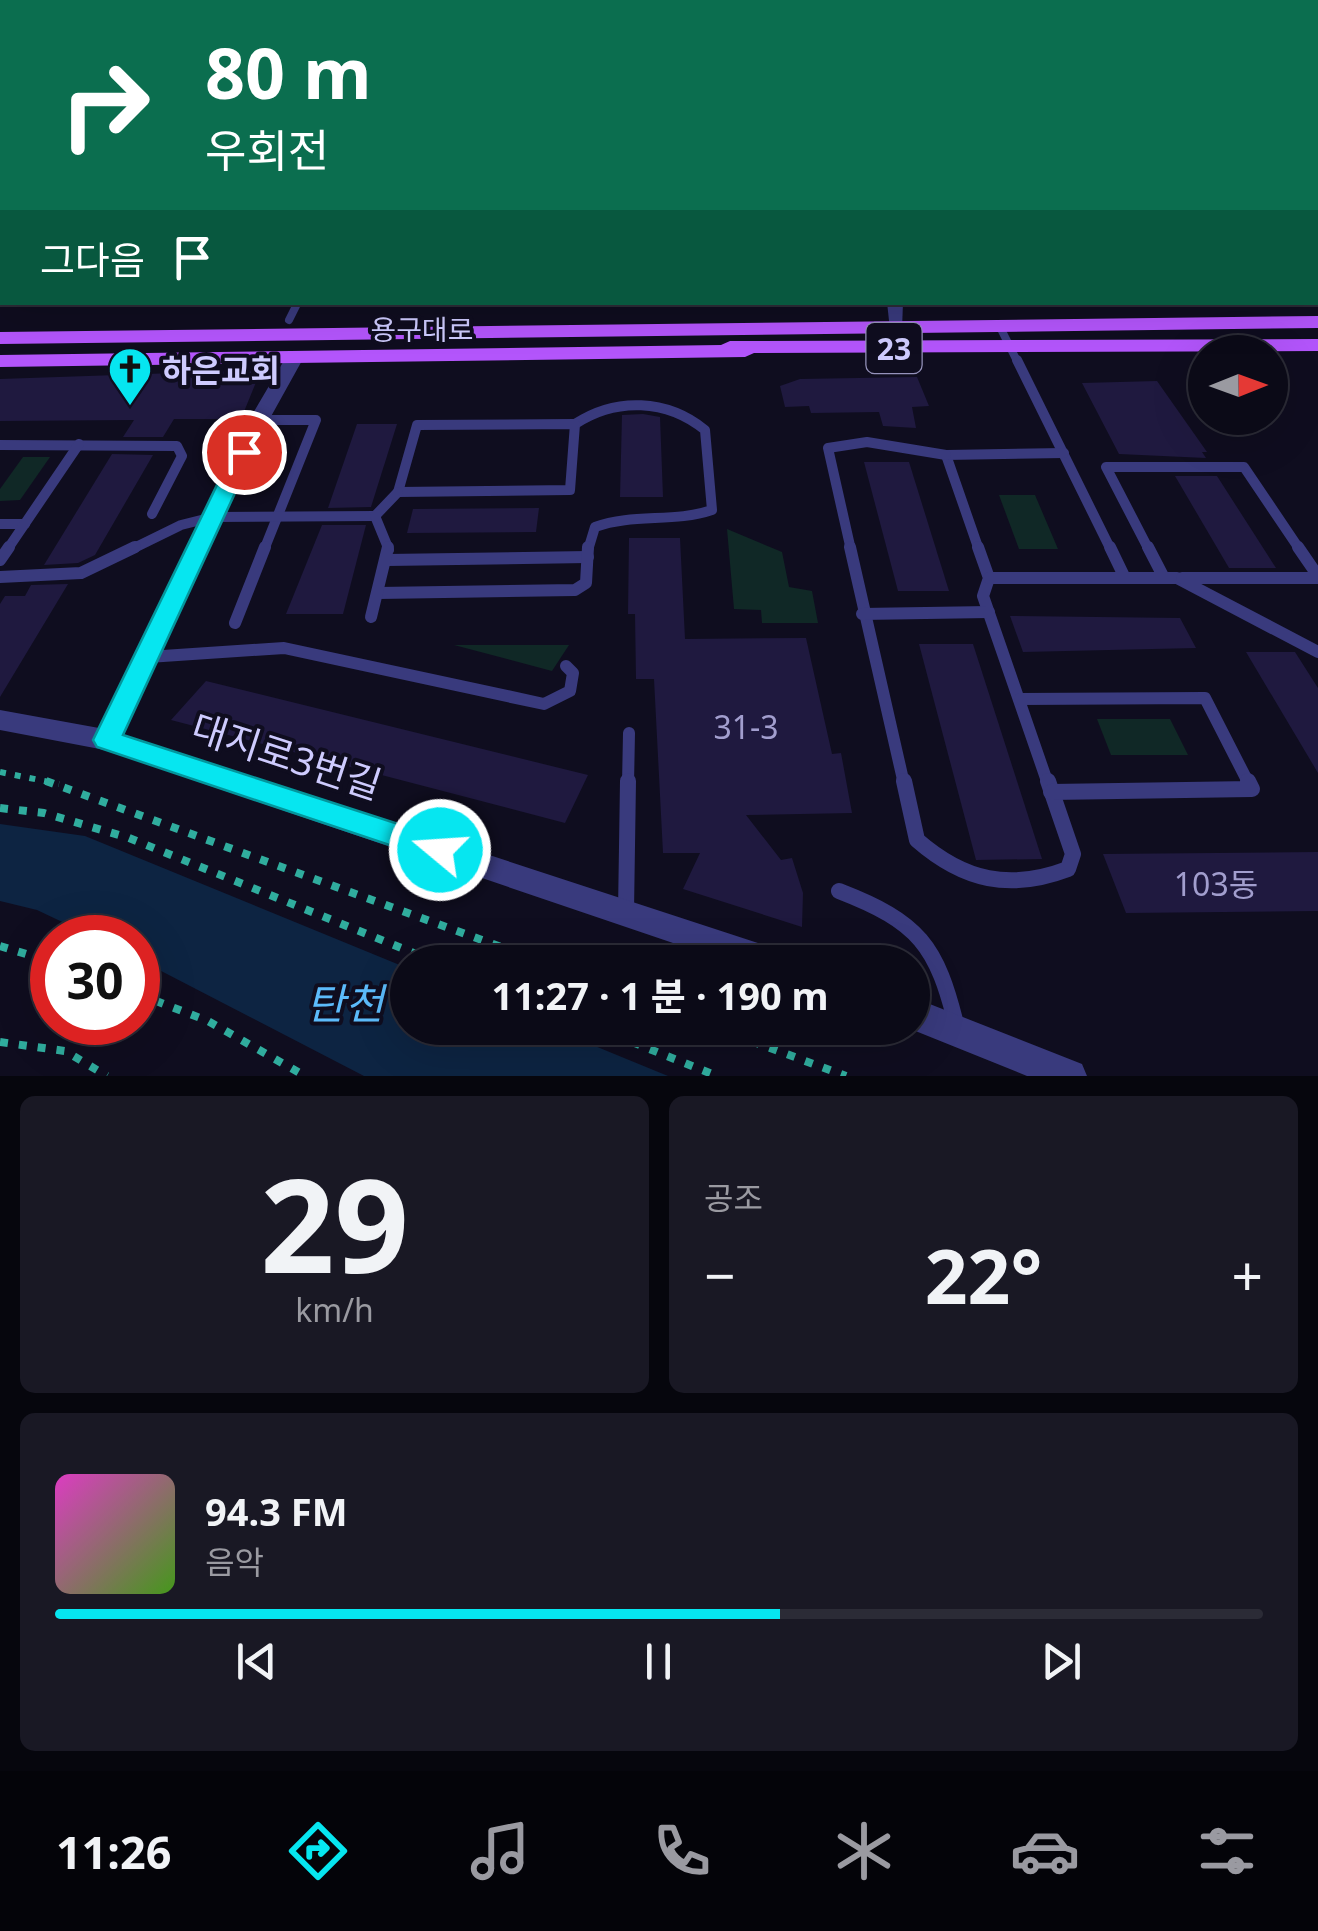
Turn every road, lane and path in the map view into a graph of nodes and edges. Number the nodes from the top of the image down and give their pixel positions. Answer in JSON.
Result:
{"nodes":[{"id":1,"x":894,"y":305,"type":"edge"},
{"id":2,"x":294,"y":312,"type":"edge"},
{"id":3,"x":1318,"y":322,"type":"edge"},
{"id":4,"x":0,"y":324,"type":"edge"},
{"id":5,"x":998,"y":324,"type":"junction"},
{"id":6,"x":896,"y":326,"type":"junction"},
{"id":7,"x":0,"y":338,"type":"edge"},
{"id":8,"x":844,"y":338,"type":"junction"},
{"id":9,"x":471,"y":340,"type":"junction"},
{"id":10,"x":1318,"y":345,"type":"edge"},
{"id":11,"x":1010,"y":347,"type":"junction"},
{"id":12,"x":0,"y":349,"type":"edge"},
{"id":13,"x":295,"y":358,"type":"junction"},
{"id":14,"x":0,"y":361,"type":"edge"},
{"id":15,"x":258,"y":420,"type":"junction"},
{"id":16,"x":575,"y":424,"type":"junction"},
{"id":17,"x":0,"y":444,"type":"edge"},
{"id":18,"x":79,"y":444,"type":"junction"},
{"id":19,"x":1064,"y":454,"type":"junction"},
{"id":20,"x":946,"y":455,"type":"junction"},
{"id":21,"x":398,"y":492,"type":"junction"},
{"id":22,"x":152,"y":514,"type":"dead end"},
{"id":23,"x":375,"y":516,"type":"junction"},
{"id":24,"x":213,"y":517,"type":"junction"},
{"id":25,"x":278,"y":517,"type":"junction"},
{"id":26,"x":0,"y":524,"type":"edge"},
{"id":27,"x":25,"y":524,"type":"junction"},
{"id":28,"x":588,"y":557,"type":"junction"},
{"id":29,"x":0,"y":560,"type":"edge"},
{"id":30,"x":387,"y":560,"type":"junction"},
{"id":31,"x":0,"y":576,"type":"edge"},
{"id":32,"x":1124,"y":576,"type":"junction"},
{"id":33,"x":1170,"y":577,"type":"junction"},
{"id":34,"x":1318,"y":577,"type":"edge"},
{"id":35,"x":989,"y":578,"type":"junction"},
{"id":36,"x":378,"y":594,"type":"junction"},
{"id":37,"x":989,"y":612,"type":"junction"},
{"id":38,"x":862,"y":614,"type":"junction"},
{"id":39,"x":371,"y":617,"type":"dead end"},
{"id":40,"x":236,"y":623,"type":"dead end"},
{"id":41,"x":1318,"y":652,"type":"edge"},
{"id":42,"x":148,"y":657,"type":"junction"},
{"id":43,"x":566,"y":666,"type":"dead end"},
{"id":44,"x":1020,"y":699,"type":"junction"},
{"id":45,"x":0,"y":720,"type":"edge"},
{"id":46,"x":629,"y":733,"type":"dead end"},
{"id":47,"x":107,"y":740,"type":"junction"},
{"id":48,"x":0,"y":772,"type":"edge"},
{"id":49,"x":1052,"y":792,"type":"junction"},
{"id":50,"x":0,"y":808,"type":"edge"},
{"id":51,"x":839,"y":891,"type":"dead end"},
{"id":52,"x":626,"y":911,"type":"junction"},
{"id":53,"x":394,"y":945,"type":"edge"},
{"id":54,"x":496,"y":945,"type":"edge"},
{"id":55,"x":722,"y":945,"type":"edge"},
{"id":56,"x":0,"y":946,"type":"edge"},
{"id":57,"x":30,"y":955,"type":"edge"},
{"id":58,"x":160,"y":1002,"type":"edge"},
{"id":59,"x":930,"y":1020,"type":"edge"},
{"id":60,"x":957,"y":1030,"type":"junction"},
{"id":61,"x":0,"y":1042,"type":"edge"},
{"id":62,"x":640,"y":1045,"type":"edge"},
{"id":63,"x":762,"y":1045,"type":"edge"},
{"id":64,"x":107,"y":1076,"type":"edge"},
{"id":65,"x":305,"y":1076,"type":"edge"},
{"id":66,"x":717,"y":1076,"type":"edge"},
{"id":67,"x":846,"y":1076,"type":"edge"},
{"id":68,"x":1070,"y":1076,"type":"edge"}],
"edges":[{"from":1,"to":6,"type":"street"},
{"from":2,"to":4,"type":"main road","name":"용구대로"},
{"from":2,"to":8,"type":"main road","name":"용구대로"},
{"from":3,"to":5,"type":"main road","name":"용구대로"},
{"from":5,"to":6,"type":"main road","name":"용구대로"},
{"from":5,"to":11,"type":"lane"},
{"from":6,"to":8,"type":"main road","name":"용구대로"},
{"from":7,"to":9,"type":"main road"},
{"from":8,"to":9,"type":"main road","name":"용구대로","number":"23"},
{"from":8,"to":11,"type":"main road","name":"용구대로","number":"23"},
{"from":8,"to":13,"type":"main road","name":"용구대로"},
{"from":9,"to":12,"type":"main road"},
{"from":10,"to":11,"type":"main road","name":"용구대로","number":"23"},
{"from":11,"to":19,"type":"lane"},
{"from":13,"to":14,"type":"main road","name":"용구대로"},
{"from":13,"to":15,"type":"street"},
{"from":15,"to":24,"type":"street"},
{"from":15,"to":25,"type":"lane"},
{"from":16,"to":21,"type":"lane"},
{"from":16,"to":21,"type":"lane"},
{"from":16,"to":28,"type":"lane"},
{"from":17,"to":18,"type":"lane"},
{"from":18,"to":22,"type":"lane"},
{"from":18,"to":27,"type":"lane"},
{"from":19,"to":20,"type":"lane"},
{"from":19,"to":32,"type":"lane"},
{"from":20,"to":35,"type":"lane"},
{"from":20,"to":38,"type":"lane"},
{"from":21,"to":23,"type":"lane"},
{"from":23,"to":25,"type":"lane"},
{"from":23,"to":30,"type":"lane"},
{"from":24,"to":25,"type":"lane"},
{"from":24,"to":31,"type":"lane"},
{"from":24,"to":42,"type":"street"},
{"from":25,"to":40,"type":"lane"},
{"from":26,"to":27,"type":"lane"},
{"from":27,"to":29,"type":"lane"},
{"from":28,"to":30,"type":"lane"},
{"from":28,"to":36,"type":"lane"},
{"from":30,"to":36,"type":"lane"},
{"from":32,"to":33,"type":"lane"},
{"from":32,"to":35,"type":"lane"},
{"from":33,"to":34,"type":"lane"},
{"from":33,"to":34,"type":"lane"},
{"from":33,"to":41,"type":"lane"},
{"from":35,"to":37,"type":"lane"},
{"from":36,"to":39,"type":"lane"},
{"from":37,"to":38,"type":"lane"},
{"from":37,"to":44,"type":"lane"},
{"from":38,"to":49,"type":"lane"},
{"from":42,"to":43,"type":"lane"},
{"from":42,"to":47,"type":"street"},
{"from":44,"to":49,"type":"lane"},
{"from":44,"to":49,"type":"lane"},
{"from":45,"to":47,"type":"street","name":"대지로3번길"},
{"from":46,"to":52,"type":"lane"},
{"from":47,"to":52,"type":"street","name":"대지로3번길"},
{"from":48,"to":54,"type":"path"},
{"from":50,"to":53,"type":"path"},
{"from":51,"to":60,"type":"lane"},
{"from":52,"to":55,"type":"street","name":"대지로3번길"},
{"from":56,"to":57,"type":"path"},
{"from":58,"to":65,"type":"path"},
{"from":59,"to":60,"type":"street"},
{"from":60,"to":68,"type":"street"},
{"from":61,"to":64,"type":"path"},
{"from":62,"to":66,"type":"path"},
{"from":63,"to":67,"type":"path"}]}
